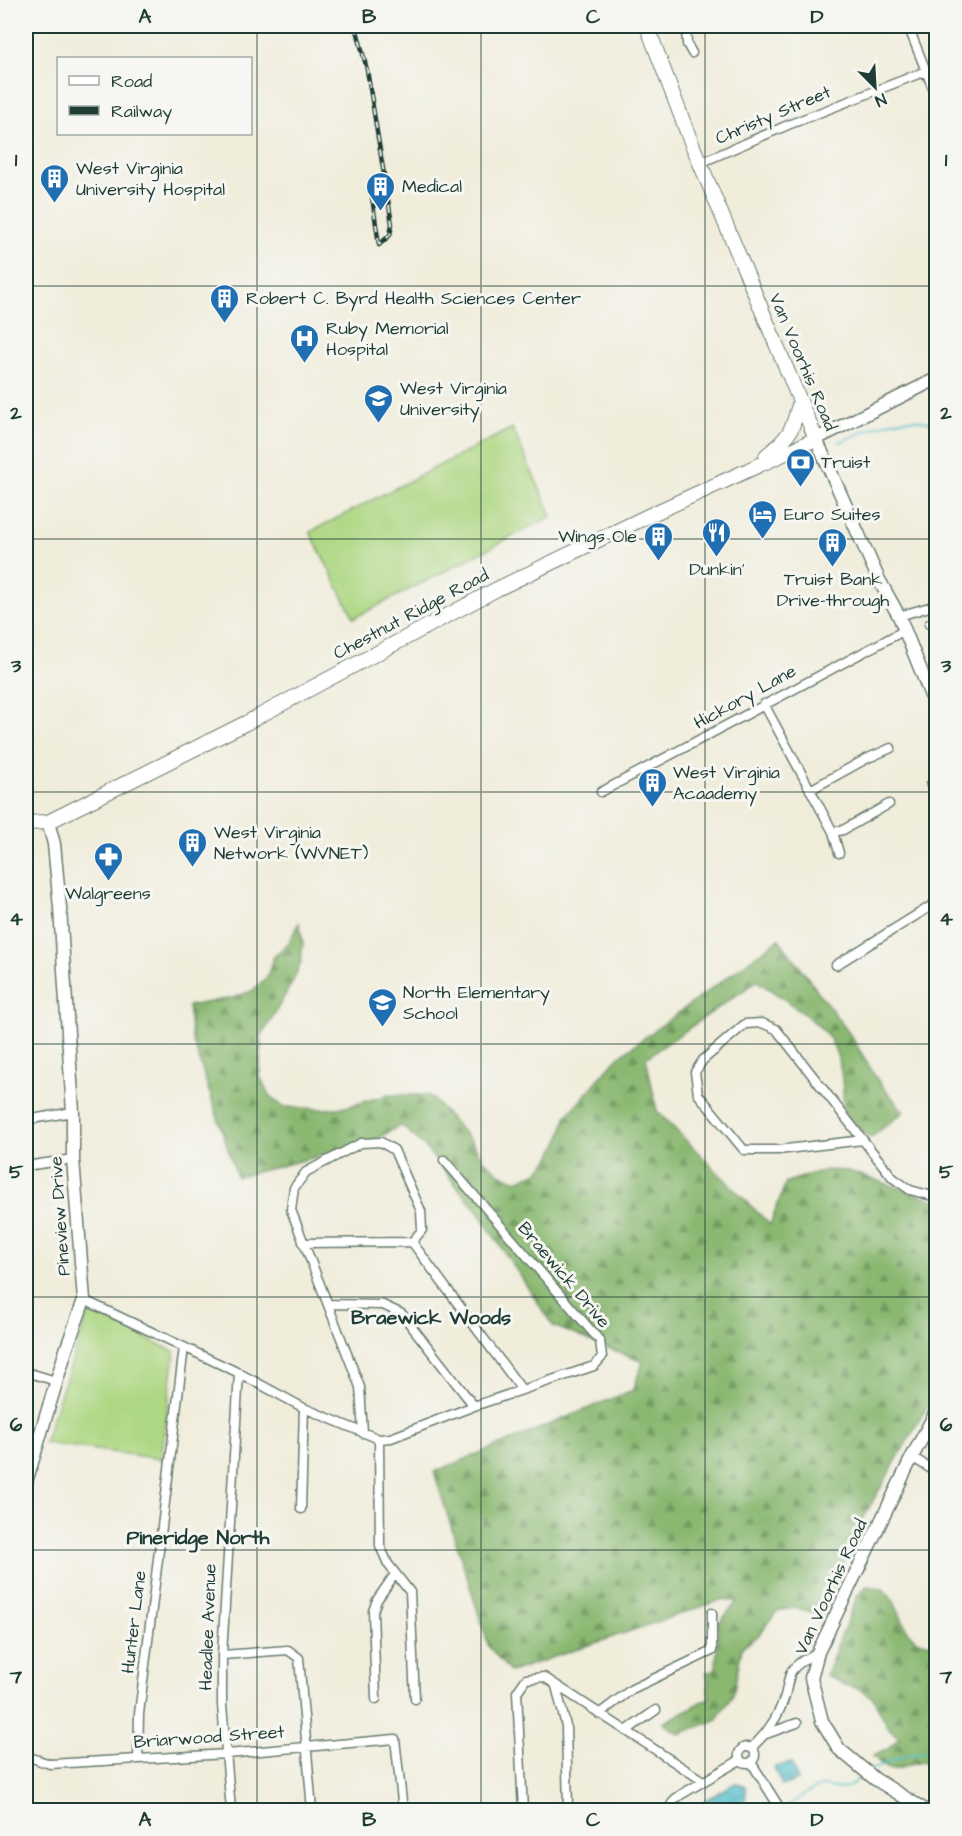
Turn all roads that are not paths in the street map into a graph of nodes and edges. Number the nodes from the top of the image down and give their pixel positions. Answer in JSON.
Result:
{"nodes":[{"id":1,"x":647,"y":26,"type":"edge"},
{"id":2,"x":686,"y":26,"type":"edge"},
{"id":3,"x":908,"y":26,"type":"edge"},
{"id":4,"x":692,"y":53,"type":"dead end"},
{"id":5,"x":926,"y":70,"type":"junction"},
{"id":6,"x":936,"y":96,"type":"edge"},
{"id":7,"x":700,"y":163,"type":"junction"},
{"id":8,"x":936,"y":379,"type":"edge"},
{"id":9,"x":800,"y":401,"type":"junction"},
{"id":10,"x":816,"y":440,"type":"junction"},
{"id":11,"x":753,"y":467,"type":"junction"},
{"id":12,"x":936,"y":605,"type":"edge"},
{"id":13,"x":898,"y":616,"type":"junction"},
{"id":14,"x":904,"y":630,"type":"junction"},
{"id":15,"x":764,"y":704,"type":"junction"},
{"id":16,"x":936,"y":708,"type":"edge"},
{"id":17,"x":891,"y":748,"type":"dead end"},
{"id":18,"x":936,"y":780,"type":"edge"},
{"id":19,"x":810,"y":790,"type":"junction"},
{"id":20,"x":601,"y":792,"type":"dead end"},
{"id":21,"x":936,"y":795,"type":"edge"},
{"id":22,"x":889,"y":804,"type":"dead end"},
{"id":23,"x":48,"y":822,"type":"junction"},
{"id":24,"x":26,"y":823,"type":"edge"},
{"id":25,"x":833,"y":832,"type":"junction"},
{"id":26,"x":838,"y":853,"type":"dead end"},
{"id":27,"x":936,"y":903,"type":"edge"},
{"id":28,"x":836,"y":965,"type":"dead end"},
{"id":29,"x":73,"y":1112,"type":"junction"},
{"id":30,"x":26,"y":1120,"type":"edge"},
{"id":31,"x":863,"y":1140,"type":"junction"},
{"id":32,"x":73,"y":1160,"type":"junction"},
{"id":33,"x":444,"y":1160,"type":"dead end"},
{"id":34,"x":26,"y":1166,"type":"edge"},
{"id":35,"x":936,"y":1197,"type":"edge"},
{"id":36,"x":412,"y":1242,"type":"junction"},
{"id":37,"x":303,"y":1244,"type":"junction"},
{"id":38,"x":84,"y":1300,"type":"junction"},
{"id":39,"x":329,"y":1304,"type":"junction"},
{"id":40,"x":184,"y":1347,"type":"junction"},
{"id":41,"x":26,"y":1372,"type":"edge"},
{"id":42,"x":239,"y":1373,"type":"junction"},
{"id":43,"x":56,"y":1381,"type":"junction"},
{"id":44,"x":522,"y":1390,"type":"junction"},
{"id":45,"x":474,"y":1406,"type":"junction"},
{"id":46,"x":304,"y":1408,"type":"junction"},
{"id":47,"x":936,"y":1412,"type":"edge"},
{"id":48,"x":363,"y":1433,"type":"junction"},
{"id":49,"x":379,"y":1439,"type":"junction"},
{"id":50,"x":912,"y":1457,"type":"junction"},
{"id":51,"x":936,"y":1472,"type":"edge"},
{"id":52,"x":26,"y":1482,"type":"edge"},
{"id":53,"x":301,"y":1509,"type":"dead end"},
{"id":54,"x":395,"y":1574,"type":"junction"},
{"id":55,"x":26,"y":1581,"type":"edge"},
{"id":56,"x":26,"y":1598,"type":"edge"},
{"id":57,"x":712,"y":1613,"type":"dead end"},
{"id":58,"x":818,"y":1652,"type":"junction"},
{"id":59,"x":222,"y":1655,"type":"junction"},
{"id":60,"x":556,"y":1686,"type":"junction"},
{"id":61,"x":376,"y":1699,"type":"dead end"},
{"id":62,"x":415,"y":1699,"type":"dead end"},
{"id":63,"x":657,"y":1710,"type":"dead end"},
{"id":64,"x":599,"y":1714,"type":"junction"},
{"id":65,"x":797,"y":1723,"type":"dead end"},
{"id":66,"x":626,"y":1731,"type":"junction"},
{"id":67,"x":766,"y":1734,"type":"junction"},
{"id":68,"x":307,"y":1746,"type":"junction"},
{"id":69,"x":752,"y":1748,"type":"junction"},
{"id":70,"x":227,"y":1754,"type":"junction"},
{"id":71,"x":26,"y":1756,"type":"edge"},
{"id":72,"x":138,"y":1758,"type":"junction"},
{"id":73,"x":740,"y":1760,"type":"junction"},
{"id":74,"x":750,"y":1762,"type":"junction"},
{"id":75,"x":703,"y":1781,"type":"junction"},
{"id":76,"x":231,"y":1810,"type":"edge"},
{"id":77,"x":312,"y":1810,"type":"edge"},
{"id":78,"x":403,"y":1810,"type":"edge"},
{"id":79,"x":523,"y":1810,"type":"edge"},
{"id":80,"x":568,"y":1810,"type":"edge"},
{"id":81,"x":668,"y":1810,"type":"edge"},
{"id":82,"x":781,"y":1810,"type":"edge"},
{"id":83,"x":925,"y":1810,"type":"edge"}],
"edges":[{"from":1,"to":7,"type":"main road","name":"Van Voorhis Road"},
{"from":2,"to":4,"type":"street"},
{"from":3,"to":5,"type":"street"},
{"from":5,"to":6,"type":"street"},
{"from":5,"to":7,"type":"street","name":"Christy Street"},
{"from":7,"to":9,"type":"main road","name":"Van Voorhis Road"},
{"from":8,"to":10,"type":"street"},
{"from":9,"to":10,"type":"main road","name":"Van Voorhis Road"},
{"from":9,"to":11,"type":"main road"},
{"from":10,"to":11,"type":"main road","name":"Chestnut Ridge Road"},
{"from":10,"to":13,"type":"street","name":"Van Voorhis Road"},
{"from":11,"to":23,"type":"main road","name":"Chestnut Ridge Road"},
{"from":12,"to":13,"type":"street"},
{"from":13,"to":14,"type":"street","name":"Van Voorhis Road"},
{"from":14,"to":15,"type":"street","name":"Hickory Lane"},
{"from":14,"to":16,"type":"street","name":"Van Voorhis Road"},
{"from":15,"to":19,"type":"street"},
{"from":15,"to":20,"type":"street","name":"Hickory Lane"},
{"from":17,"to":19,"type":"street"},
{"from":18,"to":21,"type":"street"},
{"from":19,"to":25,"type":"street"},
{"from":22,"to":25,"type":"street"},
{"from":23,"to":24,"type":"main road","name":"Chestnut Ridge Road"},
{"from":23,"to":29,"type":"street","name":"Pineview Drive"},
{"from":25,"to":26,"type":"street"},
{"from":27,"to":28,"type":"street"},
{"from":29,"to":30,"type":"street"},
{"from":29,"to":32,"type":"street","name":"Pineview Drive"},
{"from":31,"to":31,"type":"street"},
{"from":31,"to":35,"type":"street"},
{"from":32,"to":34,"type":"street"},
{"from":32,"to":38,"type":"street","name":"Pineview Drive"},
{"from":33,"to":44,"type":"street","name":"Braewick Drive"},
{"from":36,"to":37,"type":"street"},
{"from":36,"to":37,"type":"street"},
{"from":36,"to":44,"type":"street"},
{"from":37,"to":39,"type":"street"},
{"from":38,"to":40,"type":"street","name":"Pineview Drive"},
{"from":38,"to":43,"type":"street"},
{"from":39,"to":45,"type":"street"},
{"from":39,"to":48,"type":"street"},
{"from":40,"to":42,"type":"street","name":"Pineview Drive"},
{"from":40,"to":72,"type":"street","name":"Hunter Lane"},
{"from":41,"to":43,"type":"street"},
{"from":42,"to":46,"type":"street","name":"Pineview Drive"},
{"from":42,"to":59,"type":"street","name":"Headlee Avenue"},
{"from":43,"to":52,"type":"street"},
{"from":44,"to":45,"type":"street","name":"Braewick Drive"},
{"from":45,"to":49,"type":"street","name":"Braewick Drive"},
{"from":46,"to":48,"type":"street","name":"Pineview Drive"},
{"from":46,"to":53,"type":"street"},
{"from":47,"to":50,"type":"street","name":"Van Voorhis Road"},
{"from":48,"to":49,"type":"street"},
{"from":49,"to":54,"type":"street"},
{"from":50,"to":51,"type":"street"},
{"from":50,"to":58,"type":"street","name":"Van Voorhis Road"},
{"from":54,"to":61,"type":"street"},
{"from":54,"to":62,"type":"street"},
{"from":55,"to":56,"type":"street"},
{"from":57,"to":64,"type":"street"},
{"from":58,"to":67,"type":"street"},
{"from":58,"to":83,"type":"street","name":"Van Voorhis Road"},
{"from":59,"to":68,"type":"street"},
{"from":59,"to":70,"type":"street","name":"Headlee Avenue"},
{"from":60,"to":64,"type":"street"},
{"from":60,"to":79,"type":"street"},
{"from":60,"to":80,"type":"street"},
{"from":63,"to":66,"type":"street"},
{"from":64,"to":66,"type":"street"},
{"from":65,"to":67,"type":"street"},
{"from":66,"to":75,"type":"street"},
{"from":67,"to":69,"type":"street"},
{"from":68,"to":70,"type":"street","name":"Briarwood Street"},
{"from":68,"to":77,"type":"street"},
{"from":68,"to":78,"type":"street","name":"Briarwood Street"},
{"from":69,"to":73,"type":"street"},
{"from":69,"to":74,"type":"street"},
{"from":70,"to":72,"type":"street","name":"Briarwood Street"},
{"from":70,"to":76,"type":"street","name":"Headlee Avenue"},
{"from":71,"to":72,"type":"street","name":"Briarwood Street"},
{"from":73,"to":74,"type":"street"},
{"from":73,"to":75,"type":"street"},
{"from":74,"to":82,"type":"street"},
{"from":75,"to":81,"type":"street"}]}
